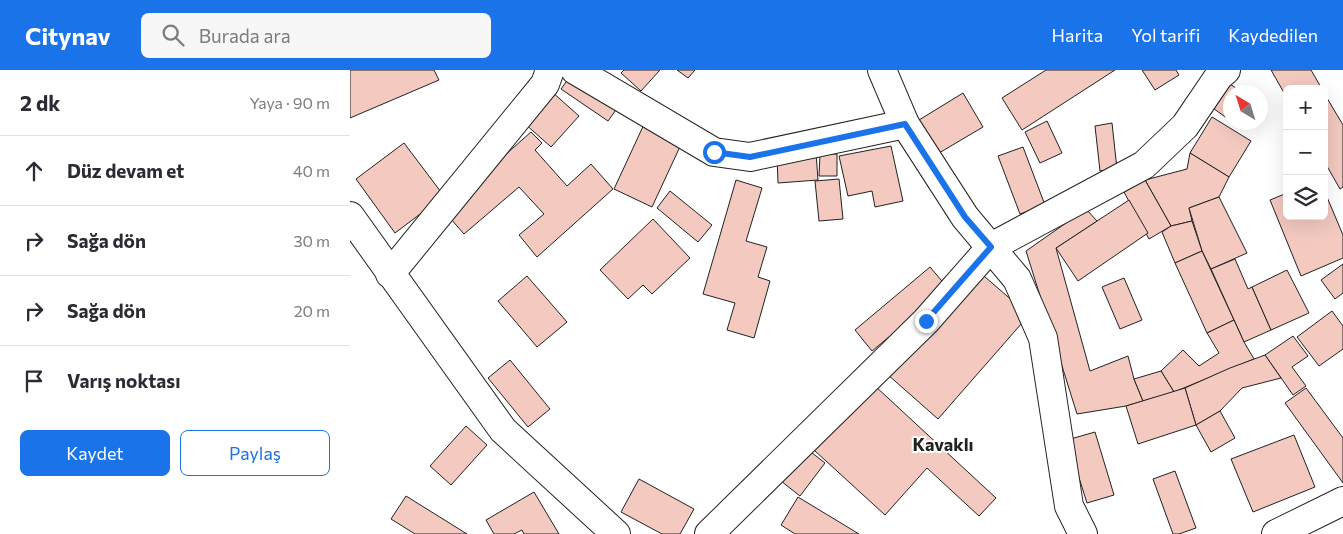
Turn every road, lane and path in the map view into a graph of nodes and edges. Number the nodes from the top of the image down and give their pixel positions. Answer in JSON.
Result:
{"nodes":[{"id":1,"x":550,"y":70,"type":"edge"},
{"id":2,"x":574,"y":70,"type":"edge"},
{"id":3,"x":882,"y":70,"type":"edge"},
{"id":4,"x":1226,"y":70,"type":"edge"},
{"id":5,"x":905,"y":124,"type":"junction"},
{"id":6,"x":350,"y":216,"type":"edge"},
{"id":7,"x":991,"y":247,"type":"junction"},
{"id":8,"x":390,"y":274,"type":"junction"},
{"id":9,"x":1343,"y":500,"type":"edge"},
{"id":10,"x":616,"y":534,"type":"edge"},
{"id":11,"x":709,"y":534,"type":"edge"},
{"id":12,"x":1083,"y":534,"type":"edge"},
{"id":13,"x":1276,"y":534,"type":"edge"}],
"edges":[{"from":1,"to":8,"type":"street"},
{"from":2,"to":5,"type":"street"},
{"from":3,"to":5,"type":"street"},
{"from":4,"to":7,"type":"street"},
{"from":5,"to":7,"type":"street"},
{"from":6,"to":8,"type":"street"},
{"from":7,"to":11,"type":"street"},
{"from":7,"to":12,"type":"street"},
{"from":8,"to":10,"type":"street"},
{"from":9,"to":13,"type":"street"}]}
